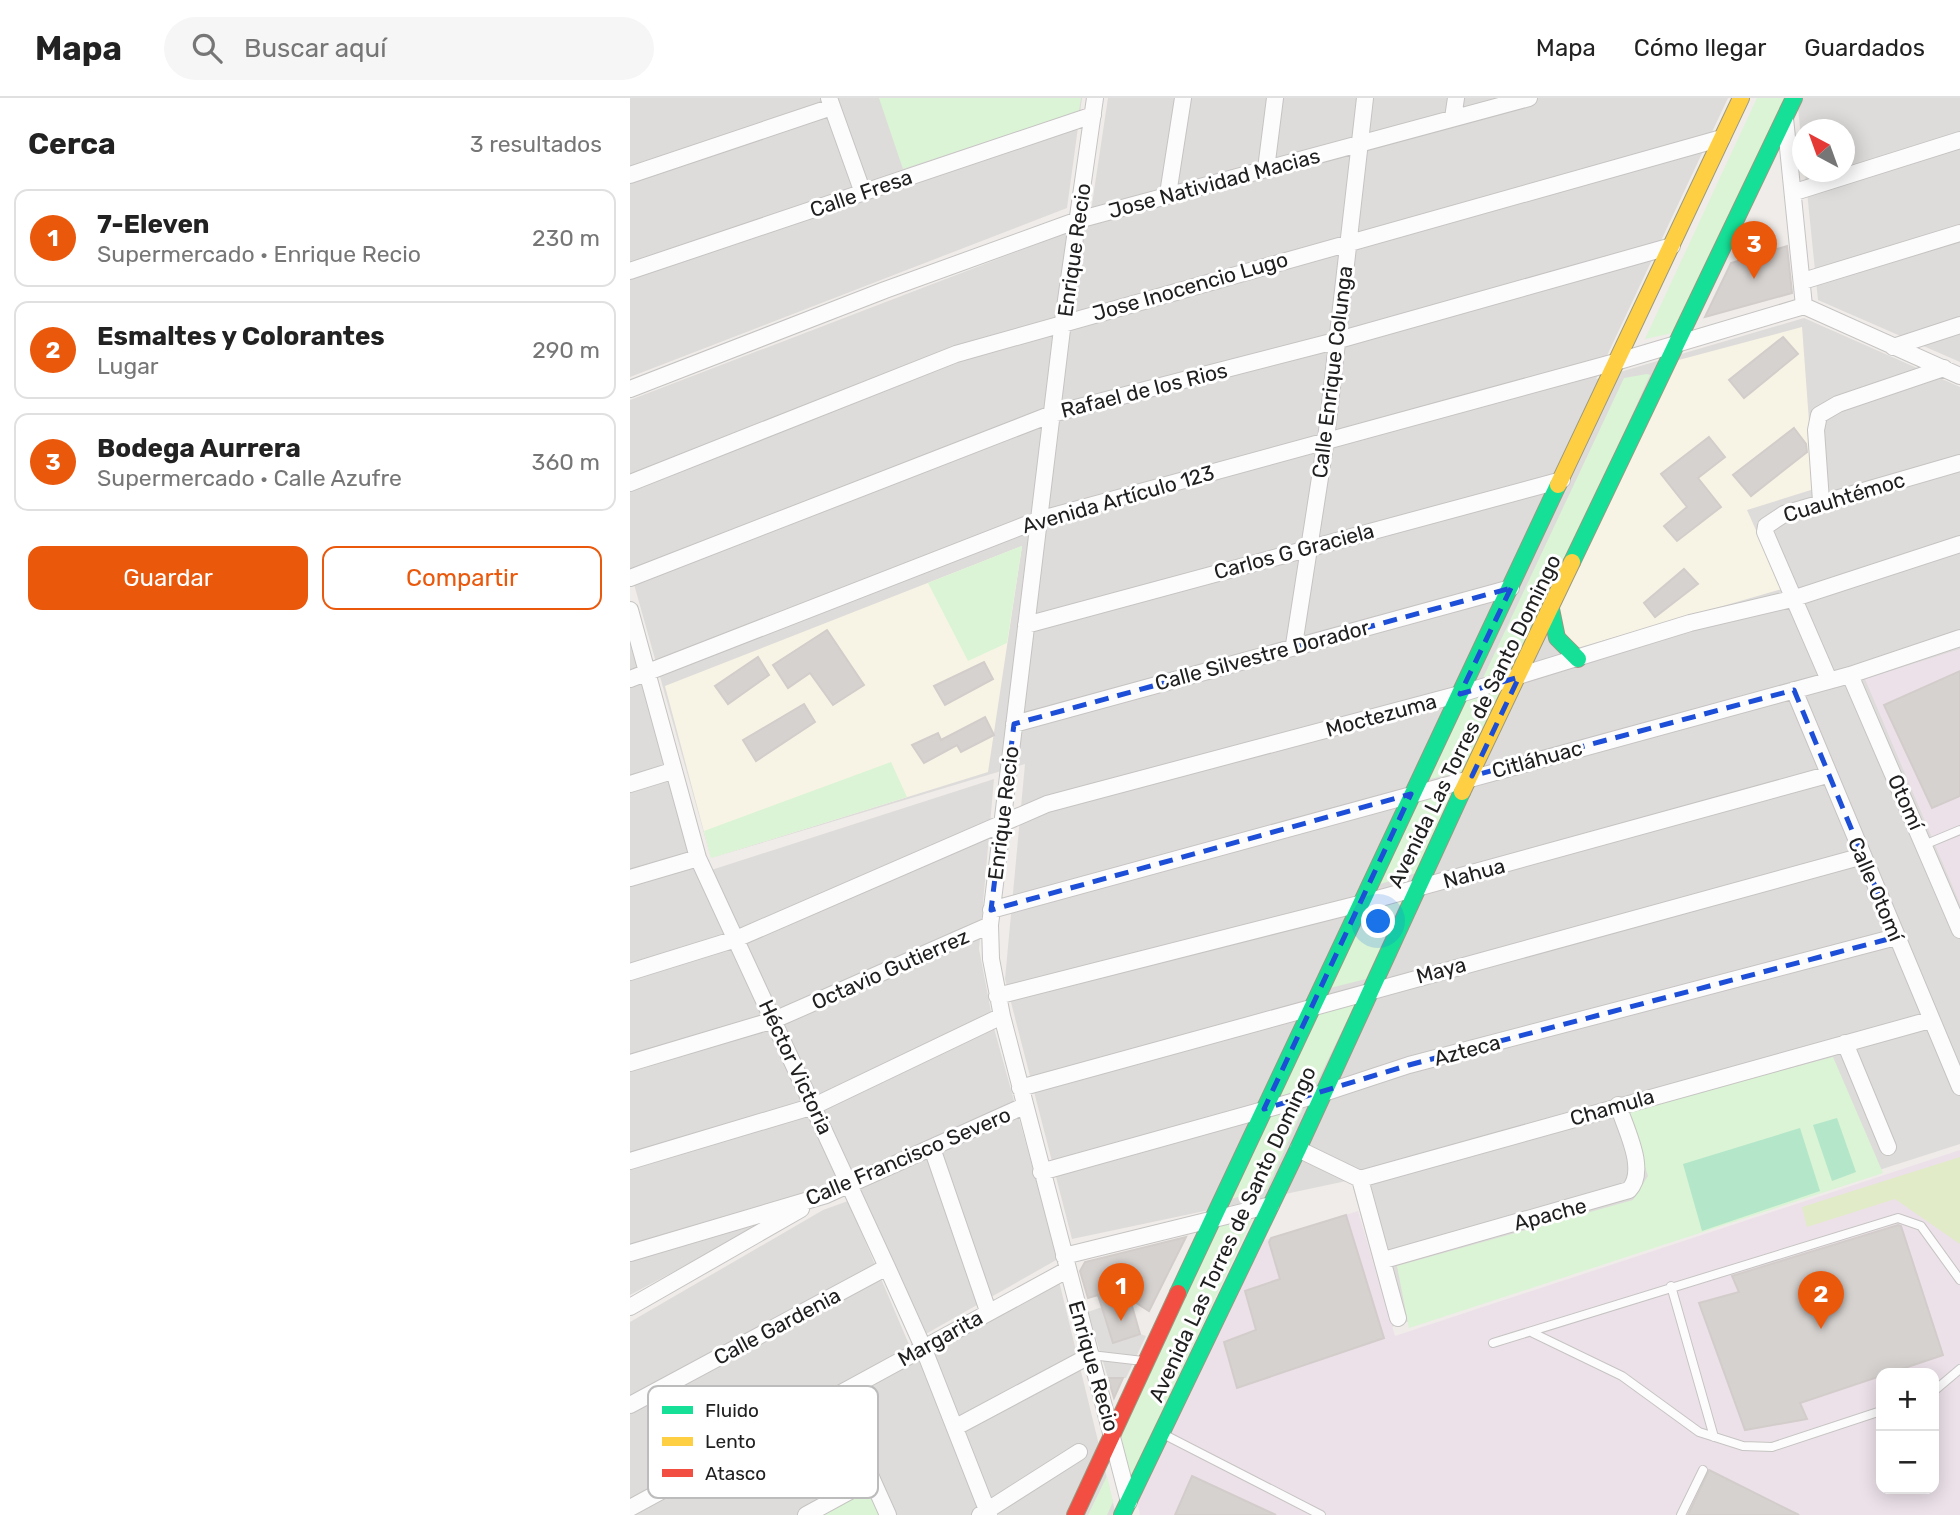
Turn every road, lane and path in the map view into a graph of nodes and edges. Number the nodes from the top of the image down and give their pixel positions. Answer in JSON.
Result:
{"nodes":[{"id":1,"x":1095,"y":98,"type":"edge"},
{"id":2,"x":1183,"y":98,"type":"edge"},
{"id":3,"x":1275,"y":98,"type":"edge"},
{"id":4,"x":1365,"y":98,"type":"edge"},
{"id":5,"x":1456,"y":98,"type":"edge"},
{"id":6,"x":1529,"y":98,"type":"edge"},
{"id":7,"x":1741,"y":98,"type":"edge"},
{"id":8,"x":1796,"y":99,"type":"edge"},
{"id":9,"x":830,"y":102,"type":"edge"},
{"id":10,"x":1093,"y":115,"type":"junction"},
{"id":11,"x":1453,"y":118,"type":"junction"},
{"id":12,"x":1785,"y":118,"type":"junction"},
{"id":13,"x":1723,"y":138,"type":"junction"},
{"id":14,"x":1960,"y":140,"type":"edge"},
{"id":15,"x":1358,"y":145,"type":"junction"},
{"id":16,"x":1265,"y":169,"type":"junction"},
{"id":17,"x":630,"y":175,"type":"edge"},
{"id":18,"x":1795,"y":192,"type":"junction"},
{"id":19,"x":863,"y":193,"type":"junction"},
{"id":20,"x":1168,"y":194,"type":"junction"},
{"id":21,"x":1078,"y":220,"type":"junction"},
{"id":22,"x":1960,"y":233,"type":"edge"},
{"id":23,"x":1347,"y":242,"type":"junction"},
{"id":24,"x":1672,"y":246,"type":"junction"},
{"id":25,"x":630,"y":271,"type":"edge"},
{"id":26,"x":1803,"y":281,"type":"junction"},
{"id":27,"x":1804,"y":306,"type":"junction"},
{"id":28,"x":1063,"y":321,"type":"junction"},
{"id":29,"x":1960,"y":325,"type":"edge"},
{"id":30,"x":1335,"y":341,"type":"junction"},
{"id":31,"x":1676,"y":344,"type":"junction"},
{"id":32,"x":1893,"y":347,"type":"junction"},
{"id":33,"x":1619,"y":361,"type":"junction"},
{"id":34,"x":1944,"y":368,"type":"junction"},
{"id":35,"x":1960,"y":376,"type":"edge"},
{"id":36,"x":630,"y":389,"type":"edge"},
{"id":37,"x":1052,"y":414,"type":"junction"},
{"id":38,"x":1326,"y":439,"type":"junction"},
{"id":39,"x":1960,"y":463,"type":"edge"},
{"id":40,"x":1562,"y":480,"type":"junction"},
{"id":41,"x":630,"y":482,"type":"edge"},
{"id":42,"x":1821,"y":502,"type":"junction"},
{"id":43,"x":1038,"y":520,"type":"junction"},
{"id":44,"x":1960,"y":544,"type":"edge"},
{"id":45,"x":1310,"y":546,"type":"junction"},
{"id":46,"x":630,"y":578,"type":"edge"},
{"id":47,"x":1511,"y":588,"type":"junction"},
{"id":48,"x":1792,"y":599,"type":"junction"},
{"id":49,"x":1551,"y":609,"type":"junction"},
{"id":50,"x":630,"y":610,"type":"edge"},
{"id":51,"x":1026,"y":625,"type":"junction"},
{"id":52,"x":1960,"y":638,"type":"edge"},
{"id":53,"x":1294,"y":645,"type":"junction"},
{"id":54,"x":1578,"y":659,"type":"junction"},
{"id":55,"x":648,"y":673,"type":"junction"},
{"id":56,"x":1850,"y":675,"type":"junction"},
{"id":57,"x":1519,"y":677,"type":"junction"},
{"id":58,"x":630,"y":679,"type":"edge"},
{"id":59,"x":1829,"y":680,"type":"junction"},
{"id":60,"x":1794,"y":690,"type":"junction"},
{"id":61,"x":1460,"y":694,"type":"junction"},
{"id":62,"x":1014,"y":724,"type":"junction"},
{"id":63,"x":673,"y":771,"type":"junction"},
{"id":64,"x":1827,"y":775,"type":"junction"},
{"id":65,"x":1472,"y":776,"type":"junction"},
{"id":66,"x":630,"y":784,"type":"edge"},
{"id":67,"x":1411,"y":794,"type":"junction"},
{"id":68,"x":1002,"y":822,"type":"junction"},
{"id":69,"x":1960,"y":830,"type":"edge"},
{"id":70,"x":1924,"y":845,"type":"junction"},
{"id":71,"x":1863,"y":856,"type":"junction"},
{"id":72,"x":698,"y":858,"type":"junction"},
{"id":73,"x":630,"y":878,"type":"edge"},
{"id":74,"x":1416,"y":888,"type":"junction"},
{"id":75,"x":1359,"y":904,"type":"junction"},
{"id":76,"x":991,"y":918,"type":"junction"},
{"id":77,"x":1960,"y":930,"type":"edge"},
{"id":78,"x":1896,"y":937,"type":"junction"},
{"id":79,"x":736,"y":939,"type":"junction"},
{"id":80,"x":630,"y":972,"type":"edge"},
{"id":81,"x":1369,"y":990,"type":"junction"},
{"id":82,"x":997,"y":996,"type":"junction"},
{"id":83,"x":1312,"y":1007,"type":"junction"},
{"id":84,"x":1002,"y":1016,"type":"junction"},
{"id":85,"x":774,"y":1020,"type":"junction"},
{"id":86,"x":1930,"y":1020,"type":"junction"},
{"id":87,"x":1845,"y":1042,"type":"junction"},
{"id":88,"x":630,"y":1062,"type":"edge"},
{"id":89,"x":1960,"y":1087,"type":"edge"},
{"id":90,"x":1020,"y":1088,"type":"junction"},
{"id":91,"x":1324,"y":1093,"type":"junction"},
{"id":92,"x":1618,"y":1105,"type":"junction"},
{"id":93,"x":814,"y":1106,"type":"junction"},
{"id":94,"x":1024,"y":1106,"type":"junction"},
{"id":95,"x":1264,"y":1109,"type":"junction"},
{"id":96,"x":1888,"y":1147,"type":"dead end"},
{"id":97,"x":932,"y":1148,"type":"junction"},
{"id":98,"x":1298,"y":1149,"type":"junction"},
{"id":99,"x":630,"y":1161,"type":"edge"},
{"id":100,"x":1041,"y":1172,"type":"junction"},
{"id":101,"x":1360,"y":1179,"type":"junction"},
{"id":102,"x":850,"y":1184,"type":"junction"},
{"id":103,"x":825,"y":1195,"type":"junction"},
{"id":104,"x":1271,"y":1205,"type":"junction"},
{"id":105,"x":1213,"y":1217,"type":"junction"},
{"id":106,"x":630,"y":1253,"type":"edge"},
{"id":107,"x":1384,"y":1260,"type":"junction"},
{"id":108,"x":1065,"y":1263,"type":"junction"},
{"id":109,"x":887,"y":1266,"type":"junction"},
{"id":110,"x":1960,"y":1280,"type":"edge"},
{"id":111,"x":1671,"y":1286,"type":"junction"},
{"id":112,"x":630,"y":1307,"type":"edge"},
{"id":113,"x":988,"y":1311,"type":"junction"},
{"id":114,"x":1398,"y":1318,"type":"dead end"},
{"id":115,"x":1533,"y":1333,"type":"junction"},
{"id":116,"x":1493,"y":1343,"type":"dead end"},
{"id":117,"x":923,"y":1347,"type":"junction"},
{"id":118,"x":1091,"y":1355,"type":"junction"},
{"id":119,"x":1146,"y":1362,"type":"junction"},
{"id":120,"x":1960,"y":1369,"type":"edge"},
{"id":121,"x":665,"y":1386,"type":"edge"},
{"id":122,"x":854,"y":1386,"type":"edge"},
{"id":123,"x":1939,"y":1387,"type":"edge"},
{"id":124,"x":648,"y":1395,"type":"edge"},
{"id":125,"x":630,"y":1405,"type":"edge"},
{"id":126,"x":1876,"y":1412,"type":"edge"},
{"id":127,"x":956,"y":1427,"type":"junction"},
{"id":128,"x":1113,"y":1433,"type":"junction"},
{"id":129,"x":1161,"y":1433,"type":"junction"},
{"id":130,"x":1714,"y":1437,"type":"junction"},
{"id":131,"x":1079,"y":1452,"type":"dead end"},
{"id":132,"x":1703,"y":1469,"type":"dead end"},
{"id":133,"x":878,"y":1492,"type":"edge"},
{"id":134,"x":648,"y":1498,"type":"edge"},
{"id":135,"x":837,"y":1498,"type":"edge"},
{"id":136,"x":630,"y":1508,"type":"edge"},
{"id":137,"x":1128,"y":1510,"type":"edge"},
{"id":138,"x":985,"y":1513,"type":"edge"},
{"id":139,"x":806,"y":1515,"type":"edge"},
{"id":140,"x":888,"y":1515,"type":"edge"},
{"id":141,"x":1074,"y":1515,"type":"edge"},
{"id":142,"x":1321,"y":1515,"type":"edge"},
{"id":143,"x":1681,"y":1515,"type":"edge"}],
"edges":[{"from":1,"to":10,"type":"street","name":"Enrique Recio"},
{"from":2,"to":20,"type":"street"},
{"from":3,"to":16,"type":"street"},
{"from":4,"to":15,"type":"street","name":"Calle Enrique Colunga"},
{"from":5,"to":11,"type":"street"},
{"from":6,"to":11,"type":"street","name":"Jose Natividad Macias"},
{"from":7,"to":13,"type":"street","name":"Avenida Las Torres de Santo Domingo"},
{"from":8,"to":12,"type":"street","name":"Avenida Las Torres de Santo Domingo"},
{"from":9,"to":17,"type":"street"},
{"from":9,"to":19,"type":"street"},
{"from":10,"to":19,"type":"street","name":"Calle Fresa"},
{"from":10,"to":21,"type":"street","name":"Enrique Recio"},
{"from":11,"to":15,"type":"street","name":"Jose Natividad Macias"},
{"from":12,"to":18,"type":"street"},
{"from":12,"to":31,"type":"street","name":"Avenida Las Torres de Santo Domingo"},
{"from":13,"to":23,"type":"street","name":"Jose Inocencio Lugo"},
{"from":13,"to":24,"type":"street","name":"Avenida Las Torres de Santo Domingo"},
{"from":14,"to":18,"type":"street"},
{"from":15,"to":16,"type":"street","name":"Jose Natividad Macias"},
{"from":15,"to":23,"type":"street","name":"Calle Enrique Colunga"},
{"from":16,"to":20,"type":"street","name":"Jose Natividad Macias"},
{"from":18,"to":26,"type":"street"},
{"from":19,"to":25,"type":"street","name":"Calle Fresa"},
{"from":20,"to":21,"type":"street","name":"Jose Natividad Macias"},
{"from":21,"to":28,"type":"street","name":"Enrique Recio"},
{"from":21,"to":36,"type":"street","name":"Jose Natividad Macias"},
{"from":22,"to":26,"type":"street"},
{"from":23,"to":28,"type":"street","name":"Jose Inocencio Lugo"},
{"from":23,"to":30,"type":"street","name":"Calle Enrique Colunga"},
{"from":24,"to":30,"type":"street","name":"Rafael de los Rios"},
{"from":24,"to":33,"type":"street","name":"Avenida Las Torres de Santo Domingo"},
{"from":26,"to":27,"type":"street"},
{"from":27,"to":31,"type":"street","name":"Avenida Artículo 123"},
{"from":27,"to":32,"type":"street"},
{"from":28,"to":37,"type":"street","name":"Enrique Recio"},
{"from":28,"to":41,"type":"street","name":"Jose Inocencio Lugo"},
{"from":29,"to":32,"type":"street"},
{"from":30,"to":37,"type":"street","name":"Rafael de los Rios"},
{"from":30,"to":38,"type":"street","name":"Calle Enrique Colunga"},
{"from":31,"to":33,"type":"street","name":"Avenida Artículo 123"},
{"from":31,"to":49,"type":"street","name":"Avenida Las Torres de Santo Domingo"},
{"from":32,"to":34,"type":"street"},
{"from":33,"to":38,"type":"street","name":"Avenida Artículo 123"},
{"from":33,"to":40,"type":"street","name":"Avenida Las Torres de Santo Domingo"},
{"from":34,"to":35,"type":"street"},
{"from":34,"to":42,"type":"street"},
{"from":37,"to":43,"type":"street","name":"Enrique Recio"},
{"from":37,"to":46,"type":"street","name":"Rafael de los Rios"},
{"from":38,"to":43,"type":"street","name":"Avenida Artículo 123"},
{"from":38,"to":45,"type":"street","name":"Calle Enrique Colunga"},
{"from":39,"to":42,"type":"street","name":"Cuauhtémoc"},
{"from":40,"to":45,"type":"street","name":"Carlos G Graciela"},
{"from":40,"to":47,"type":"street","name":"Avenida Las Torres de Santo Domingo"},
{"from":42,"to":48,"type":"street","name":"Cuauhtémoc"},
{"from":43,"to":51,"type":"street","name":"Enrique Recio"},
{"from":43,"to":55,"type":"street","name":"Avenida Artículo 123"},
{"from":44,"to":48,"type":"street","name":"Moctezuma"},
{"from":45,"to":51,"type":"street","name":"Carlos G Graciela"},
{"from":45,"to":53,"type":"street","name":"Calle Enrique Colunga"},
{"from":47,"to":53,"type":"street","name":"Calle Silvestre Dorador"},
{"from":47,"to":61,"type":"street","name":"Avenida Las Torres de Santo Domingo"},
{"from":48,"to":54,"type":"street","name":"Moctezuma"},
{"from":48,"to":59,"type":"street"},
{"from":49,"to":54,"type":"street"},
{"from":49,"to":57,"type":"street","name":"Avenida Las Torres de Santo Domingo"},
{"from":50,"to":55,"type":"street","name":"Héctor Victoria"},
{"from":51,"to":62,"type":"street","name":"Enrique Recio"},
{"from":52,"to":56,"type":"street","name":"Citláhuac"},
{"from":53,"to":62,"type":"street","name":"Calle Silvestre Dorador"},
{"from":54,"to":57,"type":"street","name":"Moctezuma"},
{"from":55,"to":58,"type":"street","name":"Avenida Artículo 123"},
{"from":55,"to":63,"type":"street","name":"Héctor Victoria"},
{"from":56,"to":59,"type":"street","name":"Citláhuac"},
{"from":56,"to":70,"type":"street","name":"Otomí"},
{"from":57,"to":61,"type":"street","name":"Moctezuma"},
{"from":57,"to":65,"type":"street","name":"Avenida Las Torres de Santo Domingo"},
{"from":59,"to":60,"type":"street","name":"Citláhuac"},
{"from":60,"to":64,"type":"street","name":"Calle Otomí"},
{"from":60,"to":65,"type":"street","name":"Citláhuac"},
{"from":61,"to":67,"type":"street","name":"Avenida Las Torres de Santo Domingo"},
{"from":61,"to":68,"type":"street","name":"Moctezuma"},
{"from":62,"to":68,"type":"street","name":"Enrique Recio"},
{"from":63,"to":66,"type":"street"},
{"from":63,"to":72,"type":"street","name":"Héctor Victoria"},
{"from":64,"to":71,"type":"street","name":"Calle Otomí"},
{"from":64,"to":74,"type":"street","name":"Nahua"},
{"from":65,"to":67,"type":"street","name":"Citláhuac"},
{"from":65,"to":74,"type":"street","name":"Avenida Las Torres de Santo Domingo"},
{"from":67,"to":75,"type":"street","name":"Avenida Las Torres de Santo Domingo"},
{"from":67,"to":76,"type":"street","name":"Citláhuac"},
{"from":68,"to":76,"type":"street","name":"Enrique Recio"},
{"from":68,"to":79,"type":"street","name":"Moctezuma"},
{"from":69,"to":70,"type":"lane"},
{"from":70,"to":77,"type":"street","name":"Otomí"},
{"from":71,"to":78,"type":"street","name":"Calle Otomí"},
{"from":71,"to":81,"type":"street","name":"Maya"},
{"from":72,"to":73,"type":"street"},
{"from":72,"to":79,"type":"street","name":"Héctor Victoria"},
{"from":74,"to":75,"type":"street","name":"Nahua"},
{"from":74,"to":81,"type":"street","name":"Avenida Las Torres de Santo Domingo"},
{"from":75,"to":82,"type":"street","name":"Nahua"},
{"from":75,"to":83,"type":"street","name":"Avenida Las Torres de Santo Domingo"},
{"from":76,"to":82,"type":"street","name":"Enrique Recio"},
{"from":76,"to":85,"type":"street","name":"Octavio Gutierrez"},
{"from":78,"to":86,"type":"street","name":"Calle Otomí"},
{"from":78,"to":91,"type":"street","name":"Azteca"},
{"from":79,"to":80,"type":"street","name":"Moctezuma"},
{"from":79,"to":85,"type":"street","name":"Héctor Victoria"},
{"from":81,"to":83,"type":"street","name":"Maya"},
{"from":81,"to":91,"type":"street","name":"Avenida Las Torres de Santo Domingo"},
{"from":82,"to":84,"type":"street","name":"Enrique Recio"},
{"from":83,"to":90,"type":"street","name":"Maya"},
{"from":83,"to":95,"type":"street","name":"Avenida Las Torres de Santo Domingo"},
{"from":84,"to":90,"type":"street","name":"Enrique Recio"},
{"from":84,"to":93,"type":"street"},
{"from":85,"to":88,"type":"street","name":"Octavio Gutierrez"},
{"from":85,"to":93,"type":"street","name":"Héctor Victoria"},
{"from":86,"to":87,"type":"street","name":"Chamula"},
{"from":86,"to":89,"type":"street","name":"Calle Otomí"},
{"from":87,"to":92,"type":"street","name":"Chamula"},
{"from":87,"to":96,"type":"street"},
{"from":90,"to":94,"type":"street","name":"Enrique Recio"},
{"from":91,"to":95,"type":"street","name":"Azteca"},
{"from":91,"to":98,"type":"street","name":"Avenida Las Torres de Santo Domingo"},
{"from":92,"to":101,"type":"street","name":"Chamula"},
{"from":92,"to":107,"type":"street","name":"Apache"},
{"from":93,"to":99,"type":"street"},
{"from":93,"to":102,"type":"street","name":"Héctor Victoria"},
{"from":94,"to":97,"type":"street","name":"Calle Francisco Severo"},
{"from":94,"to":100,"type":"street","name":"Enrique Recio"},
{"from":95,"to":100,"type":"street","name":"Azteca"},
{"from":95,"to":105,"type":"street","name":"Avenida Las Torres de Santo Domingo"},
{"from":97,"to":102,"type":"street","name":"Calle Francisco Severo"},
{"from":97,"to":113,"type":"street"},
{"from":98,"to":101,"type":"street"},
{"from":98,"to":104,"type":"street","name":"Avenida Las Torres de Santo Domingo"},
{"from":100,"to":108,"type":"street","name":"Enrique Recio"},
{"from":101,"to":107,"type":"street"},
{"from":102,"to":103,"type":"street","name":"Calle Francisco Severo"},
{"from":102,"to":109,"type":"street","name":"Héctor Victoria"},
{"from":103,"to":106,"type":"street","name":"Calle Francisco Severo"},
{"from":103,"to":112,"type":"street"},
{"from":104,"to":105,"type":"street","name":"Margarita"},
{"from":104,"to":129,"type":"street","name":"Avenida Las Torres de Santo Domingo"},
{"from":105,"to":108,"type":"street","name":"Margarita"},
{"from":105,"to":119,"type":"street","name":"Avenida Las Torres de Santo Domingo"},
{"from":107,"to":114,"type":"street"},
{"from":108,"to":113,"type":"street","name":"Margarita"},
{"from":108,"to":118,"type":"street","name":"Enrique Recio"},
{"from":109,"to":117,"type":"street","name":"Héctor Victoria"},
{"from":109,"to":121,"type":"street","name":"Calle Gardenia"},
{"from":110,"to":111,"type":"lane"},
{"from":111,"to":115,"type":"lane"},
{"from":111,"to":130,"type":"lane"},
{"from":113,"to":117,"type":"street","name":"Margarita"},
{"from":115,"to":116,"type":"lane"},
{"from":115,"to":130,"type":"lane"},
{"from":117,"to":122,"type":"street","name":"Margarita"},
{"from":117,"to":127,"type":"street","name":"Héctor Victoria"},
{"from":118,"to":119,"type":"lane"},
{"from":118,"to":127,"type":"street"},
{"from":118,"to":128,"type":"street","name":"Enrique Recio"},
{"from":119,"to":128,"type":"street","name":"Avenida Las Torres de Santo Domingo"},
{"from":120,"to":123,"type":"lane"},
{"from":124,"to":125,"type":"street","name":"Calle Gardenia"},
{"from":126,"to":130,"type":"lane"},
{"from":127,"to":138,"type":"street","name":"Héctor Victoria"},
{"from":128,"to":137,"type":"street","name":"Enrique Recio"},
{"from":128,"to":141,"type":"street","name":"Avenida Las Torres de Santo Domingo"},
{"from":129,"to":137,"type":"street","name":"Avenida Las Torres de Santo Domingo"},
{"from":129,"to":142,"type":"lane"},
{"from":131,"to":138,"type":"street"},
{"from":132,"to":143,"type":"lane"},
{"from":133,"to":140,"type":"street"},
{"from":134,"to":136,"type":"street","name":"Margarita"},
{"from":135,"to":139,"type":"street"}]}
